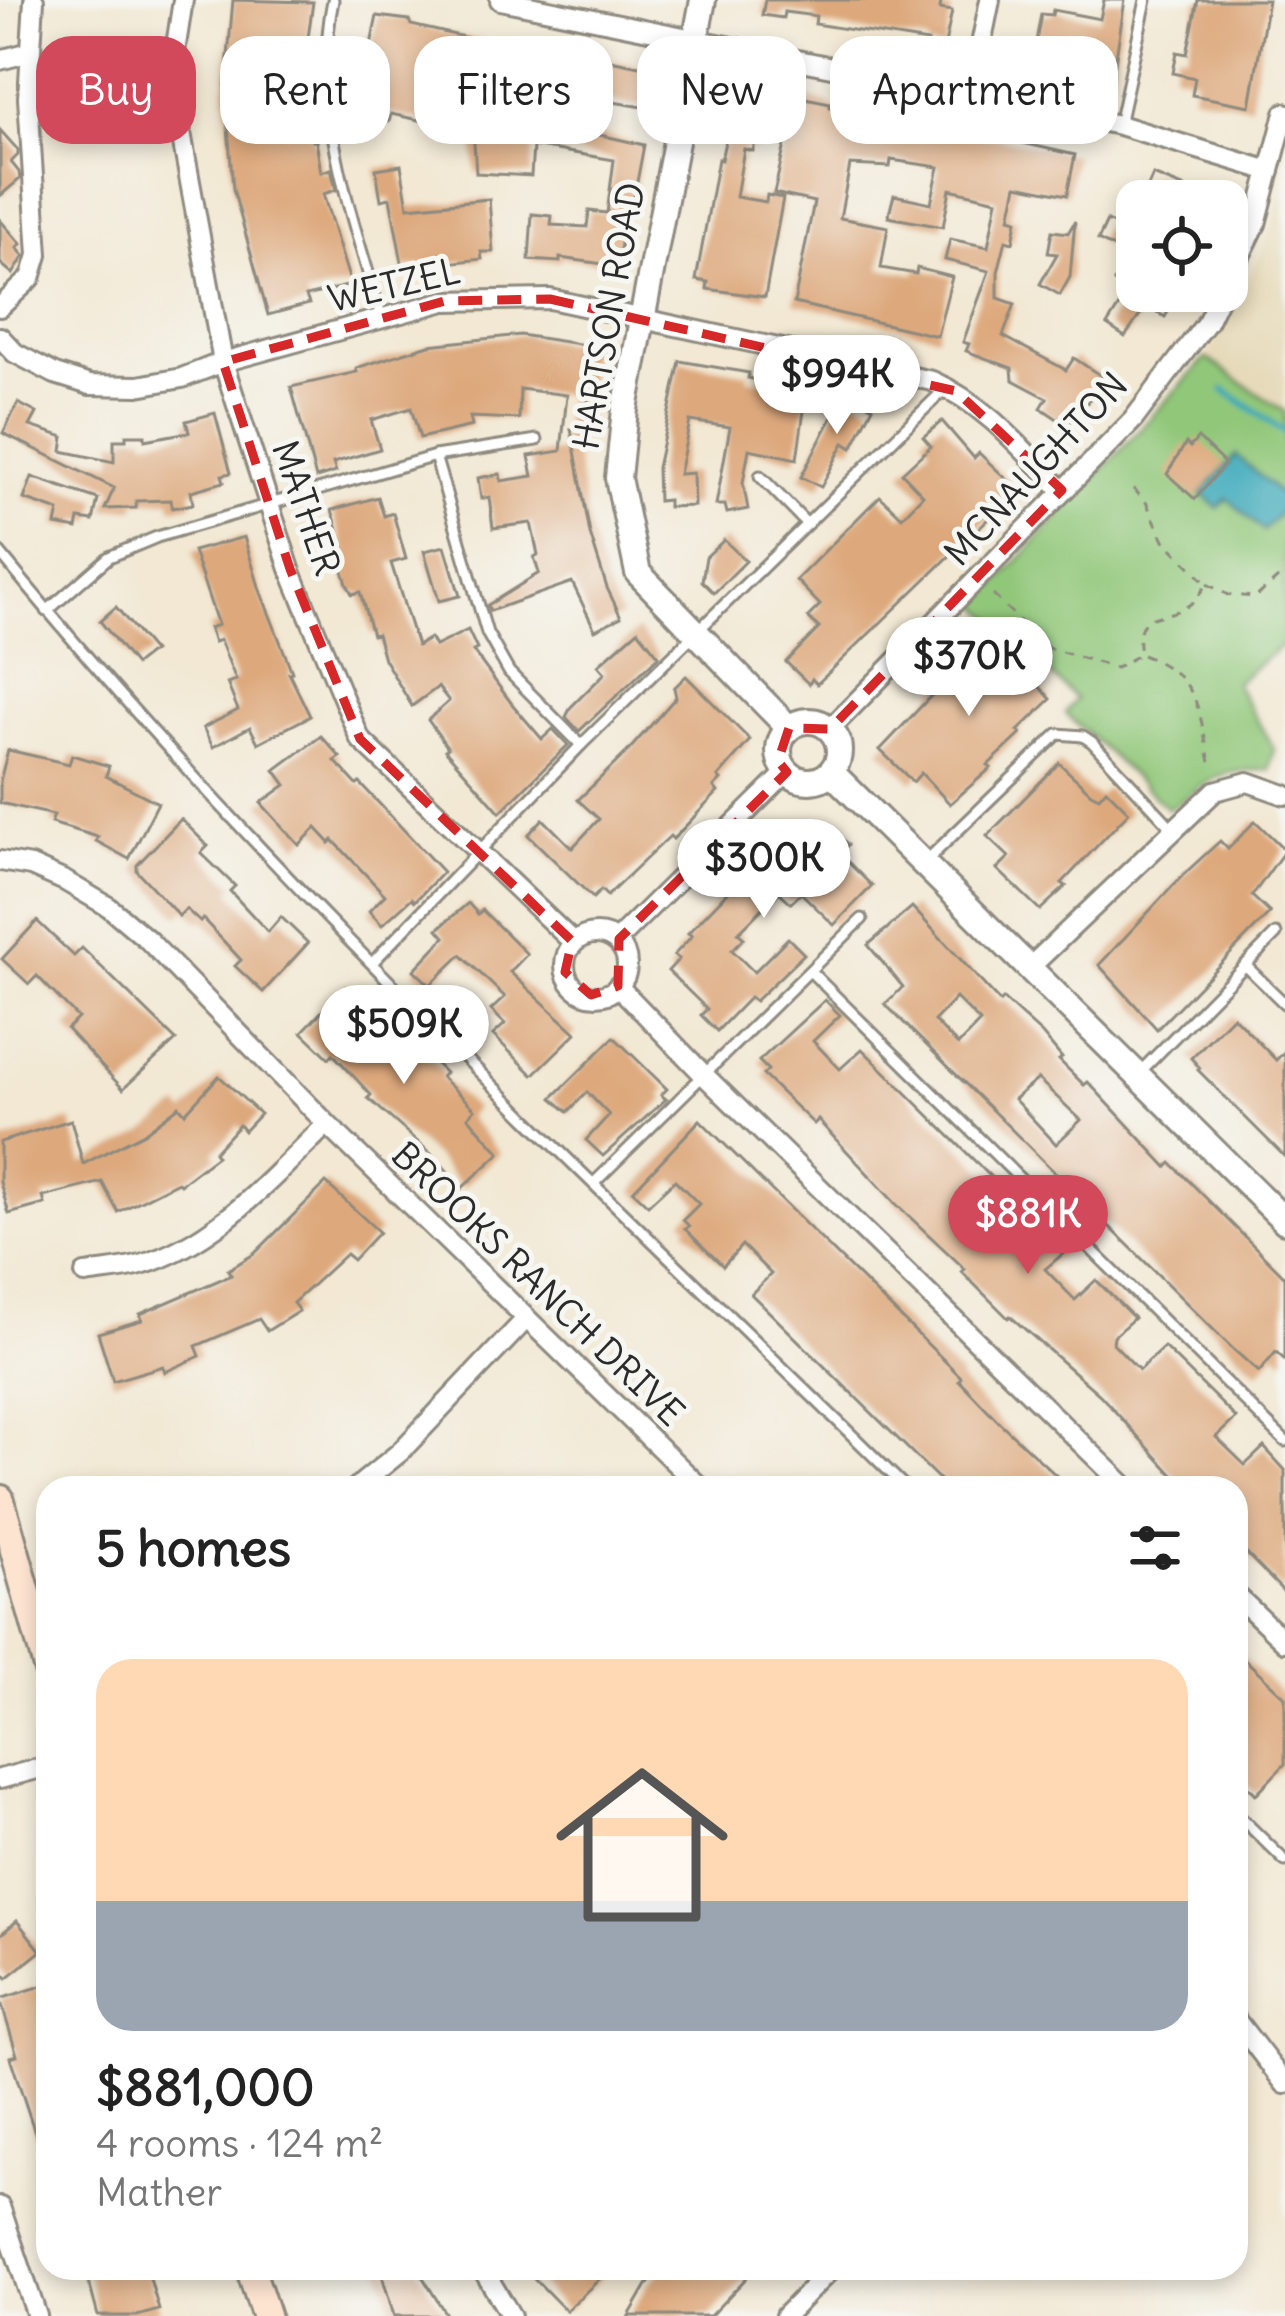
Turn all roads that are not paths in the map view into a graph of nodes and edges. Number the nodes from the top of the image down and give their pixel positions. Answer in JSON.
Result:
{"nodes":[{"id":1,"x":34,"y":0,"type":"edge"},
{"id":2,"x":183,"y":0,"type":"edge"},
{"id":3,"x":333,"y":0,"type":"edge"},
{"id":4,"x":500,"y":0,"type":"edge"},
{"id":5,"x":703,"y":0,"type":"edge"},
{"id":6,"x":990,"y":0,"type":"edge"},
{"id":7,"x":1146,"y":0,"type":"edge"},
{"id":8,"x":686,"y":36,"type":"edge"},
{"id":9,"x":696,"y":36,"type":"edge"},
{"id":10,"x":983,"y":36,"type":"edge"},
{"id":11,"x":30,"y":52,"type":"junction"},
{"id":12,"x":0,"y":60,"type":"edge"},
{"id":13,"x":1285,"y":113,"type":"edge"},
{"id":14,"x":1119,"y":125,"type":"joint"},
{"id":15,"x":676,"y":144,"type":"edge"},
{"id":16,"x":1270,"y":171,"type":"junction"},
{"id":17,"x":1248,"y":240,"type":"edge"},
{"id":18,"x":0,"y":308,"type":"edge"},
{"id":19,"x":1212,"y":312,"type":"edge"},
{"id":20,"x":381,"y":319,"type":"junction"},
{"id":21,"x":644,"y":319,"type":"junction"},
{"id":22,"x":0,"y":337,"type":"edge"},
{"id":23,"x":223,"y":362,"type":"junction"},
{"id":24,"x":947,"y":387,"type":"junction"},
{"id":25,"x":537,"y":440,"type":"dead end"},
{"id":26,"x":436,"y":456,"type":"junction"},
{"id":27,"x":760,"y":476,"type":"dead end"},
{"id":28,"x":1062,"y":490,"type":"junction"},
{"id":29,"x":269,"y":504,"type":"junction"},
{"id":30,"x":807,"y":524,"type":"junction"},
{"id":31,"x":0,"y":553,"type":"edge"},
{"id":32,"x":47,"y":611,"type":"junction"},
{"id":33,"x":696,"y":632,"type":"junction"},
{"id":34,"x":789,"y":728,"type":"junction"},
{"id":35,"x":830,"y":729,"type":"junction"},
{"id":36,"x":581,"y":746,"type":"junction"},
{"id":37,"x":787,"y":772,"type":"junction"},
{"id":38,"x":832,"y":773,"type":"junction"},
{"id":39,"x":1285,"y":795,"type":"edge"},
{"id":40,"x":1173,"y":829,"type":"junction"},
{"id":41,"x":477,"y":854,"type":"junction"},
{"id":42,"x":0,"y":860,"type":"edge"},
{"id":43,"x":922,"y":865,"type":"junction"},
{"id":44,"x":862,"y":919,"type":"dead end"},
{"id":45,"x":1276,"y":934,"type":"dead end"},
{"id":46,"x":616,"y":941,"type":"junction"},
{"id":47,"x":574,"y":943,"type":"junction"},
{"id":48,"x":372,"y":963,"type":"junction"},
{"id":49,"x":1245,"y":965,"type":"junction"},
{"id":50,"x":1028,"y":970,"type":"junction"},
{"id":51,"x":810,"y":971,"type":"junction"},
{"id":52,"x":618,"y":986,"type":"junction"},
{"id":53,"x":1285,"y":1004,"type":"edge"},
{"id":54,"x":704,"y":1075,"type":"junction"},
{"id":55,"x":1136,"y":1076,"type":"junction"},
{"id":56,"x":327,"y":1124,"type":"junction"},
{"id":57,"x":596,"y":1182,"type":"junction"},
{"id":58,"x":1285,"y":1221,"type":"edge"},
{"id":59,"x":85,"y":1274,"type":"dead end"},
{"id":60,"x":526,"y":1319,"type":"junction"},
{"id":61,"x":1285,"y":1441,"type":"edge"},
{"id":62,"x":371,"y":1476,"type":"edge"},
{"id":63,"x":688,"y":1476,"type":"edge"},
{"id":64,"x":894,"y":1476,"type":"edge"},
{"id":65,"x":1115,"y":1476,"type":"edge"},
{"id":66,"x":0,"y":1499,"type":"edge"},
{"id":67,"x":1248,"y":1606,"type":"edge"},
{"id":68,"x":36,"y":1626,"type":"edge"},
{"id":69,"x":1285,"y":1642,"type":"edge"},
{"id":70,"x":36,"y":1769,"type":"edge"},
{"id":71,"x":0,"y":1779,"type":"edge"},
{"id":72,"x":1248,"y":1825,"type":"edge"},
{"id":73,"x":1285,"y":1861,"type":"edge"},
{"id":74,"x":1248,"y":2036,"type":"edge"},
{"id":75,"x":1285,"y":2084,"type":"edge"},
{"id":76,"x":0,"y":2207,"type":"edge"},
{"id":77,"x":254,"y":2280,"type":"edge"},
{"id":78,"x":489,"y":2280,"type":"edge"},
{"id":79,"x":820,"y":2280,"type":"edge"},
{"id":80,"x":30,"y":2314,"type":"edge"},
{"id":81,"x":266,"y":2316,"type":"edge"},
{"id":82,"x":511,"y":2316,"type":"edge"},
{"id":83,"x":785,"y":2316,"type":"edge"}],
"edges":[{"from":1,"to":11,"type":"street"},
{"from":2,"to":23,"type":"street","name":"MATHER"},
{"from":3,"to":20,"type":"lane"},
{"from":4,"to":8,"type":"street"},
{"from":5,"to":9,"type":"street","name":"HARTSON ROAD"},
{"from":6,"to":10,"type":"street"},
{"from":7,"to":14,"type":"lane"},
{"from":11,"to":12,"type":"street"},
{"from":11,"to":18,"type":"street"},
{"from":13,"to":16,"type":"street"},
{"from":14,"to":16,"type":"street"},
{"from":15,"to":21,"type":"street","name":"HARTSON ROAD"},
{"from":16,"to":17,"type":"street"},
{"from":19,"to":28,"type":"street","name":"MCNAUGHTON"},
{"from":20,"to":21,"type":"street","name":"WETZEL"},
{"from":20,"to":23,"type":"street","name":"WETZEL"},
{"from":21,"to":24,"type":"street","name":"WETZEL"},
{"from":21,"to":33,"type":"street","name":"HARTSON ROAD"},
{"from":22,"to":23,"type":"street","name":"WETZEL"},
{"from":23,"to":29,"type":"street","name":"MATHER"},
{"from":24,"to":28,"type":"street","name":"WETZEL"},
{"from":24,"to":30,"type":"lane"},
{"from":25,"to":26,"type":"lane"},
{"from":26,"to":29,"type":"lane"},
{"from":26,"to":36,"type":"lane"},
{"from":27,"to":30,"type":"lane"},
{"from":28,"to":35,"type":"street","name":"MCNAUGHTON"},
{"from":29,"to":32,"type":"lane"},
{"from":29,"to":41,"type":"street","name":"MATHER"},
{"from":30,"to":33,"type":"lane"},
{"from":31,"to":32,"type":"lane"},
{"from":32,"to":48,"type":"lane"},
{"from":33,"to":34,"type":"street","name":"HARTSON ROAD"},
{"from":33,"to":36,"type":"lane"},
{"from":34,"to":35,"type":"street"},
{"from":34,"to":37,"type":"street"},
{"from":35,"to":38,"type":"street"},
{"from":36,"to":41,"type":"lane"},
{"from":37,"to":38,"type":"street"},
{"from":37,"to":46,"type":"street"},
{"from":38,"to":43,"type":"street"},
{"from":39,"to":40,"type":"street"},
{"from":40,"to":43,"type":"lane"},
{"from":40,"to":50,"type":"street"},
{"from":41,"to":47,"type":"street","name":"MATHER"},
{"from":41,"to":48,"type":"lane"},
{"from":42,"to":56,"type":"street","name":"BROOKS RANCH DRIVE"},
{"from":43,"to":50,"type":"street"},
{"from":44,"to":51,"type":"lane"},
{"from":45,"to":49,"type":"lane"},
{"from":46,"to":47,"type":"street"},
{"from":46,"to":52,"type":"street"},
{"from":47,"to":52,"type":"street"},
{"from":48,"to":57,"type":"lane"},
{"from":49,"to":53,"type":"lane"},
{"from":49,"to":55,"type":"lane"},
{"from":50,"to":55,"type":"street"},
{"from":51,"to":54,"type":"lane"},
{"from":51,"to":61,"type":"lane"},
{"from":52,"to":54,"type":"street"},
{"from":54,"to":57,"type":"lane"},
{"from":54,"to":65,"type":"street"},
{"from":55,"to":58,"type":"street"},
{"from":56,"to":59,"type":"street"},
{"from":56,"to":60,"type":"street","name":"BROOKS RANCH DRIVE"},
{"from":57,"to":64,"type":"lane"},
{"from":60,"to":62,"type":"street"},
{"from":60,"to":63,"type":"street","name":"BROOKS RANCH DRIVE"},
{"from":66,"to":68,"type":"main road"},
{"from":67,"to":69,"type":"street"},
{"from":70,"to":71,"type":"street"},
{"from":72,"to":73,"type":"lane"},
{"from":74,"to":75,"type":"street"},
{"from":76,"to":80,"type":"street"},
{"from":77,"to":81,"type":"main road"},
{"from":78,"to":82,"type":"street"},
{"from":79,"to":83,"type":"street"}]}
